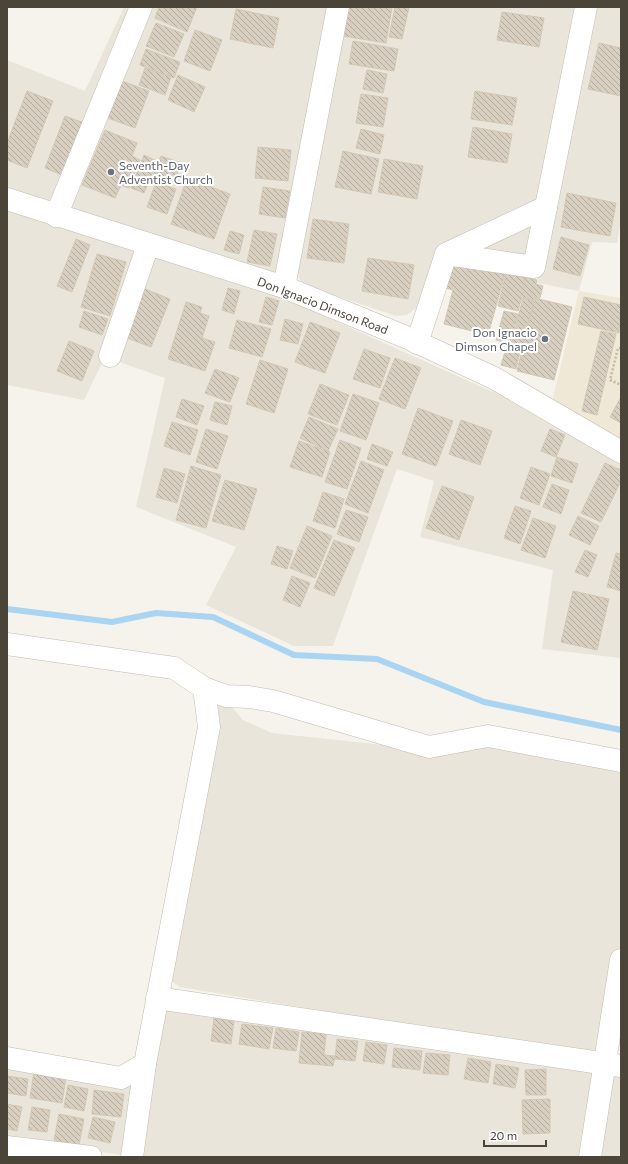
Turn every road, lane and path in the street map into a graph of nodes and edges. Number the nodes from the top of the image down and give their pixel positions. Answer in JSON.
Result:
{"nodes":[{"id":1,"x":141,"y":7,"type":"edge"},
{"id":2,"x":338,"y":7,"type":"edge"},
{"id":3,"x":586,"y":7,"type":"edge"},
{"id":4,"x":7,"y":199,"type":"edge"},
{"id":5,"x":546,"y":207,"type":"junction"},
{"id":6,"x":56,"y":216,"type":"junction"},
{"id":7,"x":148,"y":245,"type":"junction"},
{"id":8,"x":446,"y":254,"type":"junction"},
{"id":9,"x":284,"y":288,"type":"junction"},
{"id":10,"x":417,"y":343,"type":"junction"},
{"id":11,"x":621,"y":348,"type":"edge"},
{"id":12,"x":110,"y":356,"type":"dead end"},
{"id":13,"x":621,"y":385,"type":"edge"},
{"id":14,"x":621,"y":452,"type":"edge"},
{"id":15,"x":7,"y":644,"type":"edge"},
{"id":16,"x":204,"y":688,"type":"junction"},
{"id":17,"x":621,"y":761,"type":"edge"},
{"id":18,"x":621,"y":960,"type":"edge"},
{"id":19,"x":158,"y":998,"type":"junction"},
{"id":20,"x":7,"y":1058,"type":"edge"},
{"id":21,"x":145,"y":1064,"type":"junction"},
{"id":22,"x":613,"y":1065,"type":"edge"},
{"id":23,"x":7,"y":1147,"type":"edge"},
{"id":24,"x":91,"y":1157,"type":"edge"},
{"id":25,"x":132,"y":1157,"type":"edge"},
{"id":26,"x":590,"y":1157,"type":"edge"}],
"edges":[{"from":1,"to":6,"type":"street"},
{"from":2,"to":9,"type":"street"},
{"from":3,"to":5,"type":"street"},
{"from":4,"to":6,"type":"street","name":"Don Ignacio Dimson Road"},
{"from":5,"to":8,"type":"street"},
{"from":5,"to":8,"type":"street"},
{"from":6,"to":7,"type":"street","name":"Don Ignacio Dimson Road"},
{"from":7,"to":9,"type":"street","name":"Don Ignacio Dimson Road"},
{"from":7,"to":12,"type":"street"},
{"from":8,"to":10,"type":"street"},
{"from":9,"to":10,"type":"street","name":"Don Ignacio Dimson Road"},
{"from":10,"to":14,"type":"street","name":"Don Ignacio Dimson Road"},
{"from":11,"to":13,"type":"path"},
{"from":15,"to":16,"type":"street"},
{"from":16,"to":17,"type":"street"},
{"from":16,"to":19,"type":"street"},
{"from":18,"to":22,"type":"street"},
{"from":19,"to":21,"type":"street"},
{"from":19,"to":22,"type":"street"},
{"from":20,"to":21,"type":"street"},
{"from":21,"to":25,"type":"street"},
{"from":22,"to":26,"type":"street"},
{"from":23,"to":24,"type":"street"}]}
